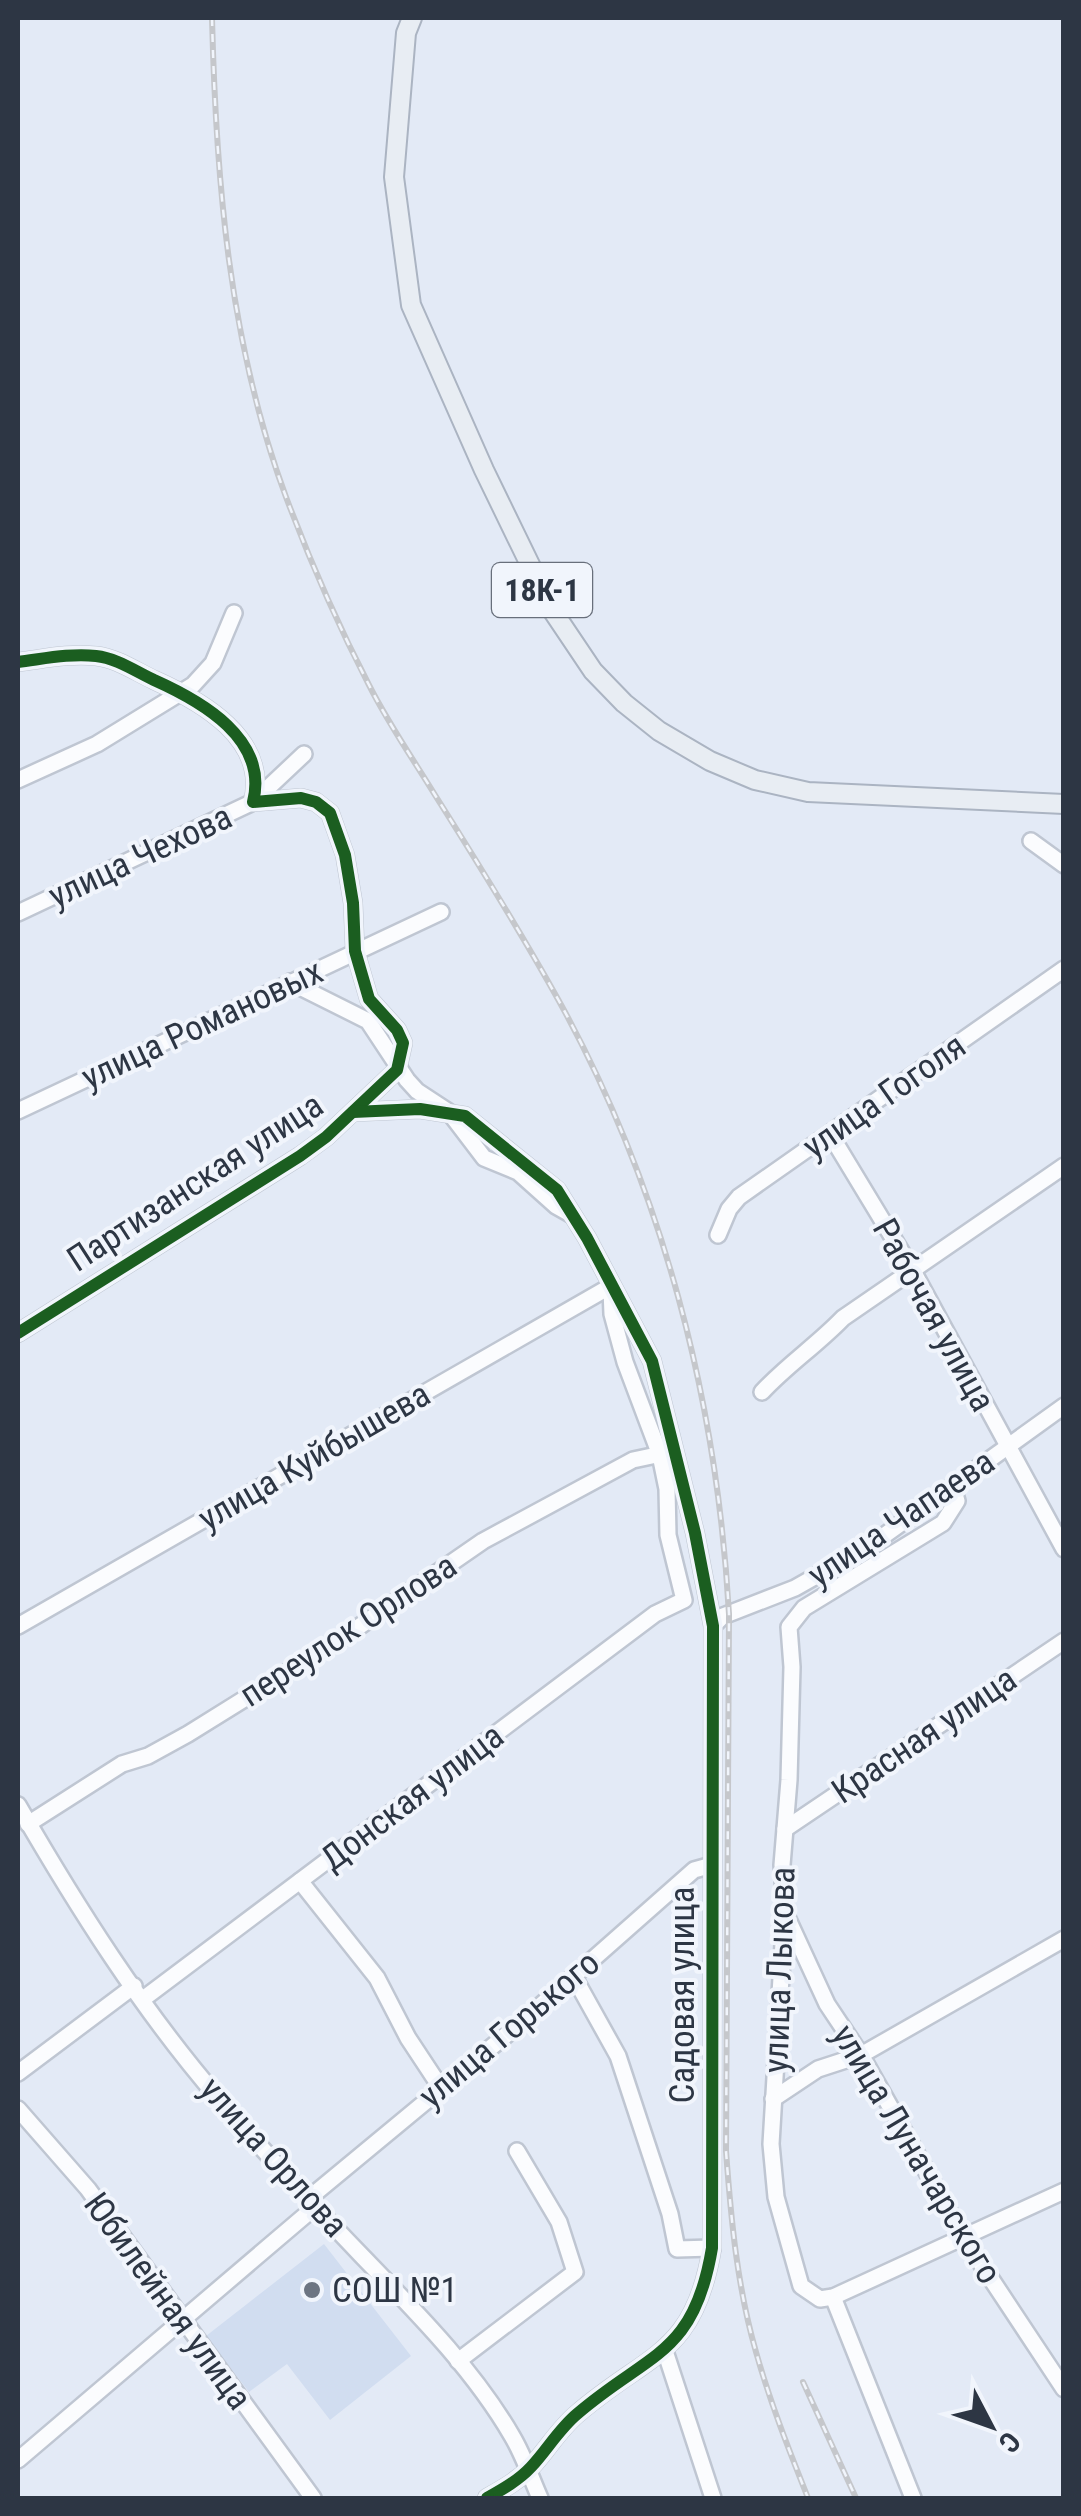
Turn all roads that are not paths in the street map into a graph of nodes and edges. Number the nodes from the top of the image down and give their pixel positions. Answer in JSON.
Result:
{"nodes":[{"id":1,"x":412,"y":18,"type":"edge"},
{"id":2,"x":234,"y":612,"type":"dead end"},
{"id":3,"x":18,"y":662,"type":"edge"},
{"id":4,"x":188,"y":688,"type":"junction"},
{"id":5,"x":304,"y":754,"type":"dead end"},
{"id":6,"x":18,"y":780,"type":"edge"},
{"id":7,"x":253,"y":802,"type":"junction"},
{"id":8,"x":1064,"y":804,"type":"edge"},
{"id":9,"x":1031,"y":841,"type":"dead end"},
{"id":10,"x":1064,"y":865,"type":"edge"},
{"id":11,"x":441,"y":912,"type":"dead end"},
{"id":12,"x":18,"y":913,"type":"edge"},
{"id":13,"x":356,"y":951,"type":"junction"},
{"id":14,"x":336,"y":960,"type":"junction"},
{"id":15,"x":1064,"y":969,"type":"edge"},
{"id":16,"x":290,"y":982,"type":"junction"},
{"id":17,"x":369,"y":1000,"type":"junction"},
{"id":18,"x":398,"y":1067,"type":"junction"},
{"id":19,"x":18,"y":1111,"type":"edge"},
{"id":20,"x":353,"y":1112,"type":"junction"},
{"id":21,"x":448,"y":1112,"type":"junction"},
{"id":22,"x":830,"y":1134,"type":"junction"},
{"id":23,"x":1064,"y":1166,"type":"edge"},
{"id":24,"x":718,"y":1235,"type":"dead end"},
{"id":25,"x":913,"y":1271,"type":"junction"},
{"id":26,"x":611,"y":1286,"type":"junction"},
{"id":27,"x":18,"y":1333,"type":"edge"},
{"id":28,"x":762,"y":1392,"type":"dead end"},
{"id":29,"x":1064,"y":1406,"type":"edge"},
{"id":30,"x":1007,"y":1446,"type":"junction"},
{"id":31,"x":668,"y":1453,"type":"junction"},
{"id":32,"x":953,"y":1486,"type":"junction"},
{"id":33,"x":1064,"y":1550,"type":"edge"},
{"id":34,"x":684,"y":1600,"type":"joint"},
{"id":35,"x":18,"y":1626,"type":"edge"},
{"id":36,"x":713,"y":1626,"type":"junction"},
{"id":37,"x":1064,"y":1641,"type":"edge"},
{"id":38,"x":18,"y":1805,"type":"edge"},
{"id":39,"x":28,"y":1824,"type":"junction"},
{"id":40,"x":786,"y":1829,"type":"junction"},
{"id":41,"x":712,"y":1866,"type":"junction"},
{"id":42,"x":300,"y":1881,"type":"junction"},
{"id":43,"x":785,"y":1911,"type":"junction"},
{"id":44,"x":1064,"y":1939,"type":"edge"},
{"id":45,"x":574,"y":1976,"type":"junction"},
{"id":46,"x":139,"y":1993,"type":"junction"},
{"id":47,"x":861,"y":2055,"type":"junction"},
{"id":48,"x":18,"y":2073,"type":"edge"},
{"id":49,"x":441,"y":2088,"type":"junction"},
{"id":50,"x":773,"y":2099,"type":"junction"},
{"id":51,"x":18,"y":2109,"type":"edge"},
{"id":52,"x":517,"y":2150,"type":"dead end"},
{"id":53,"x":1064,"y":2191,"type":"edge"},
{"id":54,"x":312,"y":2203,"type":"junction"},
{"id":55,"x":964,"y":2238,"type":"junction"},
{"id":56,"x":712,"y":2248,"type":"junction"},
{"id":57,"x":833,"y":2297,"type":"junction"},
{"id":58,"x":182,"y":2320,"type":"junction"},
{"id":59,"x":665,"y":2351,"type":"junction"},
{"id":60,"x":458,"y":2361,"type":"junction"},
{"id":61,"x":1064,"y":2389,"type":"edge"},
{"id":62,"x":18,"y":2460,"type":"edge"},
{"id":63,"x":528,"y":2470,"type":"junction"},
{"id":64,"x":313,"y":2498,"type":"edge"},
{"id":65,"x":488,"y":2498,"type":"edge"},
{"id":66,"x":540,"y":2498,"type":"edge"},
{"id":67,"x":713,"y":2498,"type":"edge"},
{"id":68,"x":913,"y":2498,"type":"edge"}],
"edges":[{"from":1,"to":8,"type":"main road","number":"18К-1"},
{"from":2,"to":4,"type":"street"},
{"from":3,"to":4,"type":"street"},
{"from":4,"to":6,"type":"street"},
{"from":4,"to":7,"type":"street"},
{"from":5,"to":7,"type":"street","name":"улица Чехова"},
{"from":7,"to":12,"type":"street","name":"улица Чехова"},
{"from":7,"to":13,"type":"street"},
{"from":9,"to":10,"type":"street"},
{"from":11,"to":13,"type":"street","name":"улица Романовых"},
{"from":13,"to":14,"type":"street","name":"улица Романовых"},
{"from":13,"to":17,"type":"street"},
{"from":14,"to":16,"type":"street","name":"улица Романовых"},
{"from":14,"to":17,"type":"street"},
{"from":15,"to":22,"type":"street","name":"улица Гоголя"},
{"from":16,"to":18,"type":"street"},
{"from":16,"to":19,"type":"street","name":"улица Романовых"},
{"from":17,"to":18,"type":"street"},
{"from":18,"to":20,"type":"street","name":"Партизанская улица"},
{"from":18,"to":21,"type":"street"},
{"from":20,"to":21,"type":"street"},
{"from":20,"to":27,"type":"street","name":"Партизанская улица"},
{"from":21,"to":26,"type":"street"},
{"from":22,"to":24,"type":"street","name":"улица Гоголя"},
{"from":22,"to":25,"type":"street","name":"Рабочая улица"},
{"from":23,"to":25,"type":"street"},
{"from":25,"to":28,"type":"street"},
{"from":25,"to":30,"type":"street","name":"Рабочая улица"},
{"from":26,"to":31,"type":"street","name":"Садовая улица"},
{"from":26,"to":31,"type":"street","name":"Садовая улица"},
{"from":26,"to":35,"type":"street","name":"улица Куйбышева"},
{"from":29,"to":30,"type":"street","name":"улица Чапаева"},
{"from":30,"to":32,"type":"street","name":"улица Чапаева"},
{"from":30,"to":33,"type":"street","name":"Рабочая улица"},
{"from":31,"to":34,"type":"street","name":"Садовая улица"},
{"from":31,"to":36,"type":"street","name":"Садовая улица"},
{"from":31,"to":39,"type":"street","name":"переулок Орлова"},
{"from":32,"to":36,"type":"street","name":"улица Чапаева"},
{"from":32,"to":40,"type":"street","name":"улица Лыкова"},
{"from":34,"to":42,"type":"street","name":"Донская улица"},
{"from":36,"to":41,"type":"street","name":"Садовая улица"},
{"from":37,"to":40,"type":"street","name":"Красная улица"},
{"from":38,"to":39,"type":"street","name":"улица Орлова"},
{"from":39,"to":46,"type":"street","name":"улица Орлова"},
{"from":40,"to":43,"type":"street","name":"улица Лыкова"},
{"from":41,"to":45,"type":"street","name":"улица Горького"},
{"from":41,"to":56,"type":"street","name":"Садовая улица"},
{"from":42,"to":46,"type":"street","name":"Донская улица"},
{"from":42,"to":49,"type":"street"},
{"from":43,"to":47,"type":"street","name":"улица Луначарского"},
{"from":43,"to":50,"type":"street","name":"улица Лыкова"},
{"from":44,"to":47,"type":"street"},
{"from":45,"to":49,"type":"street","name":"улица Горького"},
{"from":45,"to":56,"type":"street"},
{"from":46,"to":48,"type":"street","name":"Донская улица"},
{"from":46,"to":54,"type":"street","name":"улица Орлова"},
{"from":47,"to":50,"type":"street"},
{"from":47,"to":55,"type":"street","name":"улица Луначарского"},
{"from":49,"to":54,"type":"street","name":"улица Горького"},
{"from":50,"to":57,"type":"street","name":"улица Лыкова"},
{"from":51,"to":58,"type":"street","name":"Юбилейная улица"},
{"from":52,"to":60,"type":"street"},
{"from":53,"to":55,"type":"street"},
{"from":54,"to":58,"type":"street","name":"улица Горького"},
{"from":54,"to":60,"type":"street","name":"улица Орлова"},
{"from":55,"to":57,"type":"street"},
{"from":55,"to":61,"type":"street","name":"улица Луначарского"},
{"from":56,"to":59,"type":"street","name":"Садовая улица"},
{"from":57,"to":68,"type":"street"},
{"from":58,"to":62,"type":"street","name":"улица Горького"},
{"from":58,"to":64,"type":"street","name":"Юбилейная улица"},
{"from":59,"to":63,"type":"street","name":"Садовая улица"},
{"from":59,"to":67,"type":"street"},
{"from":60,"to":63,"type":"street","name":"улица Орлова"},
{"from":63,"to":65,"type":"street","name":"Садовая улица"},
{"from":63,"to":66,"type":"street","name":"улица Орлова"}]}
